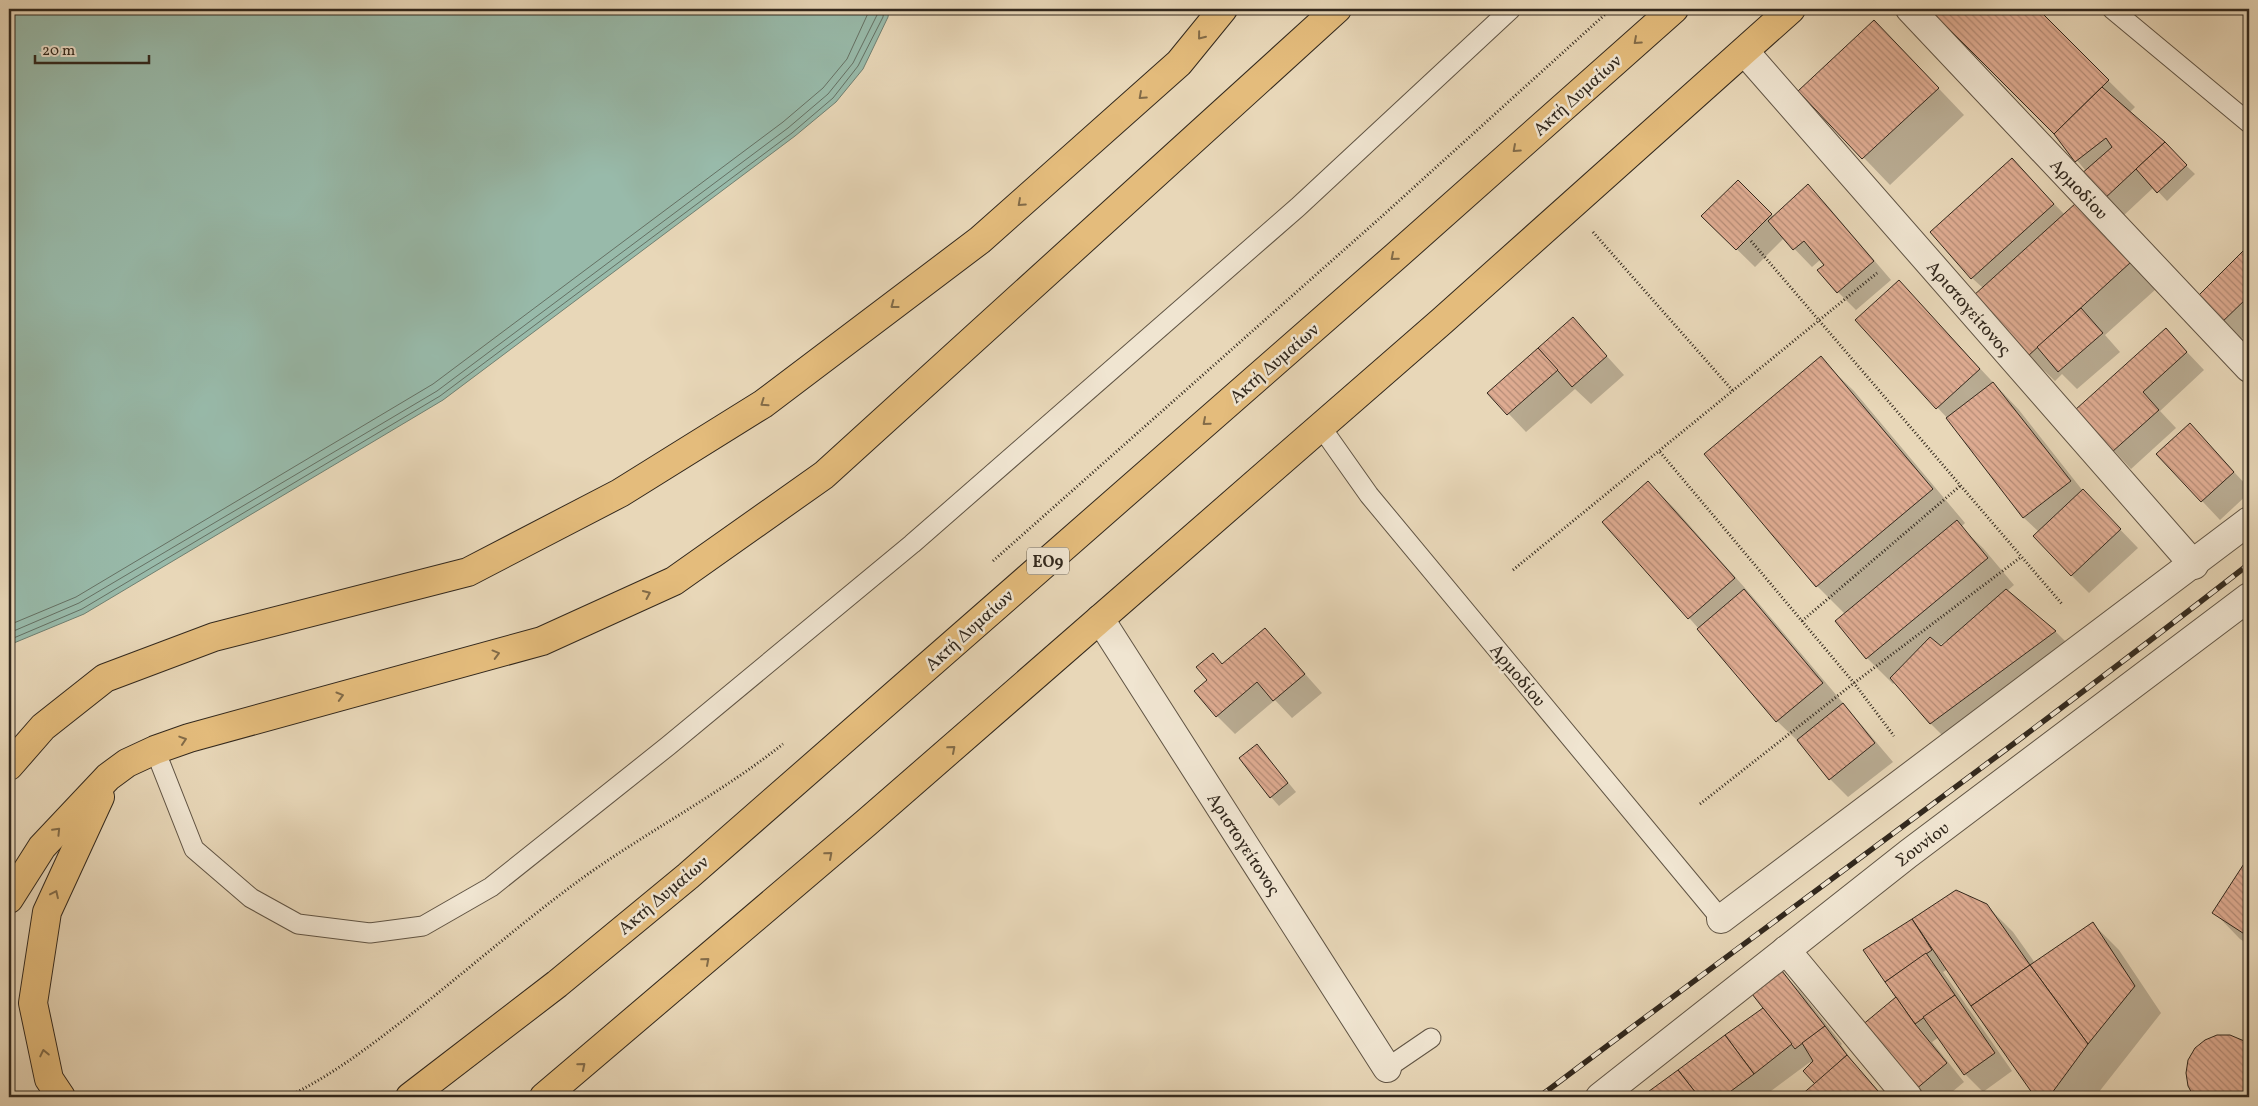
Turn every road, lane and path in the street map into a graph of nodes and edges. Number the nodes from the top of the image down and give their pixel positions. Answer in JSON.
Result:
{"nodes":[{"id":1,"x":1223,"y":9,"type":"edge"},
{"id":2,"x":1511,"y":9,"type":"edge"},
{"id":3,"x":1612,"y":9,"type":"edge"},
{"id":4,"x":1674,"y":9,"type":"edge"},
{"id":5,"x":1792,"y":9,"type":"edge"},
{"id":6,"x":1910,"y":9,"type":"edge"},
{"id":7,"x":2112,"y":9,"type":"edge"},
{"id":8,"x":1337,"y":11,"type":"edge"},
{"id":9,"x":1745,"y":52,"type":"junction"},
{"id":10,"x":2249,"y":122,"type":"edge"},
{"id":11,"x":1571,"y":207,"type":"junction"},
{"id":12,"x":1751,"y":241,"type":"dead end"},
{"id":13,"x":1877,"y":273,"type":"dead end"},
{"id":14,"x":1818,"y":321,"type":"junction"},
{"id":15,"x":2249,"y":368,"type":"edge"},
{"id":16,"x":1733,"y":391,"type":"junction"},
{"id":17,"x":1321,"y":427,"type":"junction"},
{"id":18,"x":1660,"y":452,"type":"junction"},
{"id":19,"x":1960,"y":486,"type":"junction"},
{"id":20,"x":2249,"y":522,"type":"edge"},
{"id":21,"x":2022,"y":556,"type":"junction"},
{"id":22,"x":992,"y":561,"type":"dead end"},
{"id":23,"x":2194,"y":565,"type":"junction"},
{"id":24,"x":1513,"y":570,"type":"dead end"},
{"id":25,"x":2249,"y":597,"type":"edge"},
{"id":26,"x":2062,"y":604,"type":"dead end"},
{"id":27,"x":1100,"y":619,"type":"junction"},
{"id":28,"x":1802,"y":621,"type":"junction"},
{"id":29,"x":1854,"y":683,"type":"junction"},
{"id":30,"x":1894,"y":736,"type":"dead end"},
{"id":31,"x":788,"y":740,"type":"dead end"},
{"id":32,"x":154,"y":750,"type":"junction"},
{"id":33,"x":9,"y":766,"type":"edge"},
{"id":34,"x":108,"y":777,"type":"junction"},
{"id":35,"x":1700,"y":804,"type":"dead end"},
{"id":36,"x":9,"y":898,"type":"edge"},
{"id":37,"x":1721,"y":919,"type":"joint"},
{"id":38,"x":1786,"y":950,"type":"junction"},
{"id":39,"x":1431,"y":1038,"type":"dead end"},
{"id":40,"x":1387,"y":1068,"type":"joint"},
{"id":41,"x":55,"y":1088,"type":"edge"},
{"id":42,"x":81,"y":1097,"type":"edge"},
{"id":43,"x":287,"y":1097,"type":"edge"},
{"id":44,"x":410,"y":1097,"type":"edge"},
{"id":45,"x":544,"y":1097,"type":"edge"},
{"id":46,"x":1600,"y":1097,"type":"edge"},
{"id":47,"x":1908,"y":1097,"type":"edge"}],
"edges":[{"from":1,"to":33,"type":"main road","one_way":true},
{"from":2,"to":32,"type":"lane"},
{"from":3,"to":22,"type":"path"},
{"from":4,"to":44,"type":"main road","name":"Ακτή Δυμαίων","number":"ΕΟ9","one_way":true},
{"from":5,"to":9,"type":"main road"},
{"from":6,"to":15,"type":"street","name":"Αρμοδίου"},
{"from":7,"to":10,"type":"lane"},
{"from":32,"to":8,"type":"main road","one_way":true},
{"from":9,"to":11,"type":"main road"},
{"from":9,"to":23,"type":"street","name":"Αριστογείτονος"},
{"from":11,"to":16,"type":"path"},
{"from":11,"to":17,"type":"main road"},
{"from":12,"to":14,"type":"path"},
{"from":13,"to":14,"type":"path"},
{"from":14,"to":16,"type":"path"},
{"from":14,"to":19,"type":"path"},
{"from":16,"to":18,"type":"path"},
{"from":17,"to":27,"type":"main road"},
{"from":17,"to":37,"type":"lane","name":"Αρμοδίου"},
{"from":18,"to":24,"type":"path"},
{"from":18,"to":28,"type":"path"},
{"from":19,"to":21,"type":"path"},
{"from":19,"to":28,"type":"path"},
{"from":20,"to":23,"type":"street"},
{"from":21,"to":26,"type":"path"},
{"from":21,"to":29,"type":"path"},
{"from":23,"to":37,"type":"street"},
{"from":25,"to":38,"type":"street","name":"Σουνίου"},
{"from":27,"to":40,"type":"street","name":"Αριστογείτονος"},
{"from":45,"to":27,"type":"main road","one_way":true},
{"from":28,"to":29,"type":"path"},
{"from":29,"to":30,"type":"path"},
{"from":29,"to":35,"type":"path"},
{"from":31,"to":43,"type":"path"},
{"from":32,"to":34,"type":"main road"},
{"from":36,"to":34,"type":"main road","one_way":true},
{"from":41,"to":34,"type":"main road","one_way":true},
{"from":38,"to":46,"type":"street","name":"Σουνίου"},
{"from":38,"to":47,"type":"street"},
{"from":39,"to":40,"type":"lane"},
{"from":41,"to":42,"type":"main road"}]}
